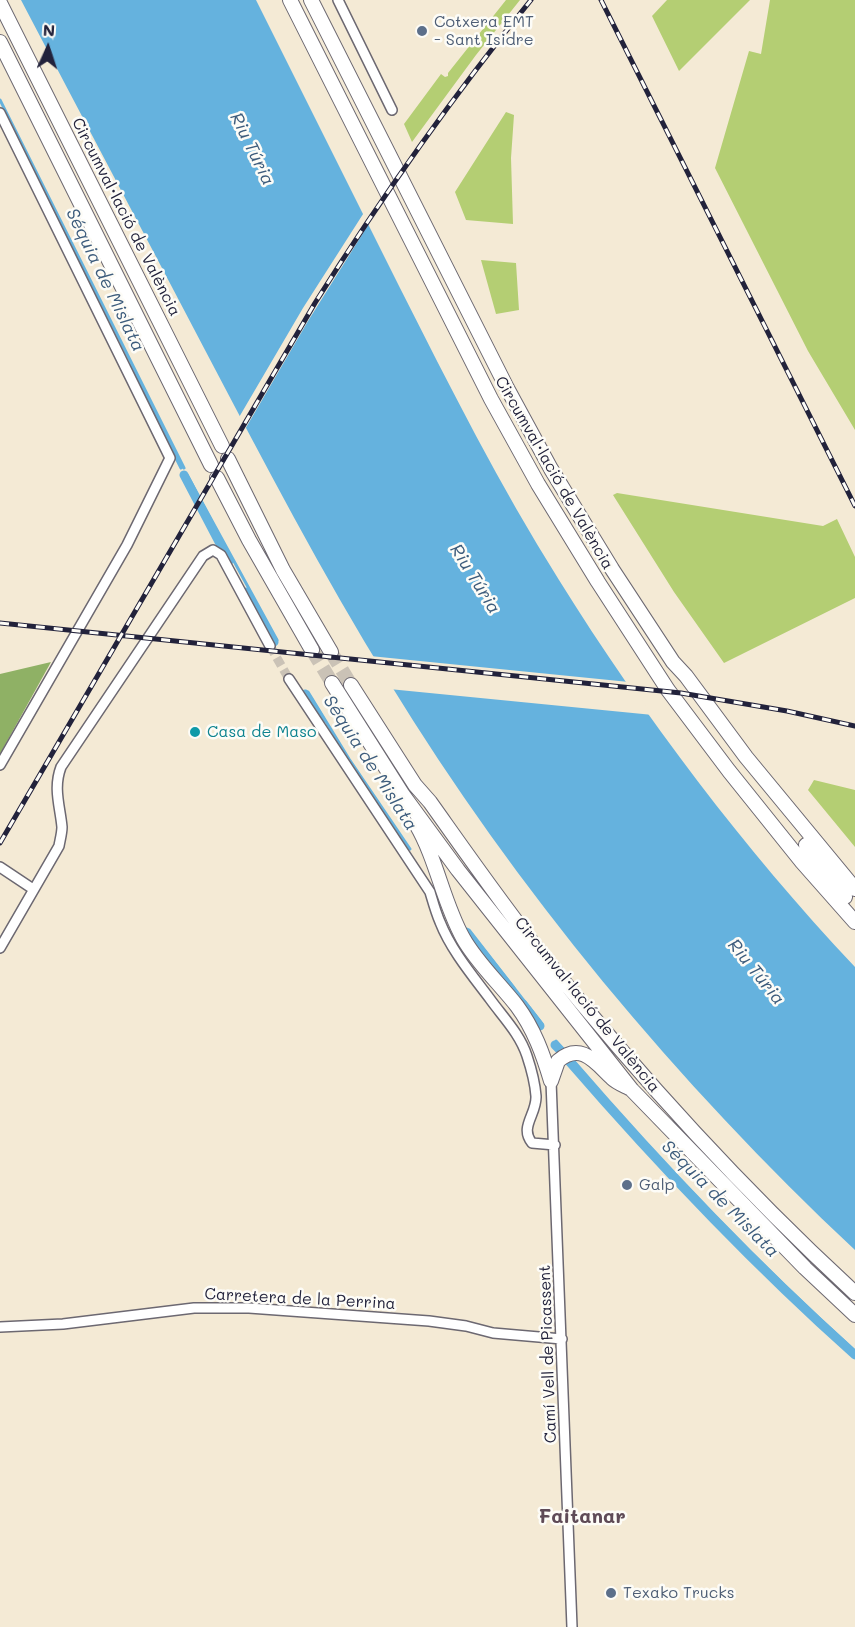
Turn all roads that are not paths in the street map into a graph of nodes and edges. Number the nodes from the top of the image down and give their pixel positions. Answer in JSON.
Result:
{"nodes":[{"id":1,"x":291,"y":0,"type":"edge"},
{"id":2,"x":311,"y":0,"type":"edge"},
{"id":3,"x":338,"y":0,"type":"edge"},
{"id":4,"x":0,"y":3,"type":"edge"},
{"id":5,"x":0,"y":42,"type":"edge"},
{"id":6,"x":392,"y":110,"type":"dead end"},
{"id":7,"x":0,"y":113,"type":"edge"},
{"id":8,"x":270,"y":646,"type":"tunnel mouth"},
{"id":9,"x":312,"y":650,"type":"tunnel mouth"},
{"id":10,"x":330,"y":652,"type":"tunnel mouth"},
{"id":11,"x":673,"y":662,"type":"junction"},
{"id":12,"x":289,"y":679,"type":"tunnel mouth"},
{"id":13,"x":332,"y":683,"type":"tunnel mouth"},
{"id":14,"x":351,"y":685,"type":"tunnel mouth"},
{"id":15,"x":0,"y":765,"type":"edge"},
{"id":16,"x":415,"y":785,"type":"junction"},
{"id":17,"x":403,"y":795,"type":"junction"},
{"id":18,"x":0,"y":867,"type":"edge"},
{"id":19,"x":33,"y":889,"type":"junction"},
{"id":20,"x":855,"y":889,"type":"edge"},
{"id":21,"x":855,"y":909,"type":"edge"},
{"id":22,"x":855,"y":922,"type":"edge"},
{"id":23,"x":0,"y":948,"type":"edge"},
{"id":24,"x":533,"y":967,"type":"junction"},
{"id":25,"x":551,"y":1081,"type":"junction"},
{"id":26,"x":632,"y":1090,"type":"junction"},
{"id":27,"x":555,"y":1145,"type":"junction"},
{"id":28,"x":855,"y":1293,"type":"edge"},
{"id":29,"x":855,"y":1315,"type":"edge"},
{"id":30,"x":0,"y":1327,"type":"edge"},
{"id":31,"x":562,"y":1339,"type":"junction"},
{"id":32,"x":572,"y":1627,"type":"edge"}],
"edges":[{"from":1,"to":22,"type":"highway","name":"Circumval·lació de València"},
{"from":2,"to":11,"type":"highway","name":"Circumval·lació de València"},
{"from":3,"to":6,"type":"street"},
{"from":4,"to":10,"type":"highway","name":"Circumval·lació de València"},
{"from":5,"to":9,"type":"highway","name":"Circumval·lació de València"},
{"from":7,"to":15,"type":"street"},
{"from":8,"to":19,"type":"street"},
{"from":11,"to":20,"type":"highway","name":"Circumval·lació de València"},
{"from":11,"to":21,"type":"highway"},
{"from":12,"to":27,"type":"street"},
{"from":13,"to":17,"type":"highway","name":"Circumval·lació de València"},
{"from":14,"to":16,"type":"highway","name":"Circumval·lació de València"},
{"from":16,"to":24,"type":"highway"},
{"from":16,"to":28,"type":"highway","name":"Circumval·lació de València"},
{"from":17,"to":24,"type":"highway","name":"Circumval·lació de València"},
{"from":17,"to":25,"type":"highway"},
{"from":18,"to":19,"type":"street"},
{"from":19,"to":23,"type":"street"},
{"from":24,"to":26,"type":"highway","name":"Circumval·lació de València"},
{"from":25,"to":26,"type":"highway"},
{"from":25,"to":27,"type":"street","name":"Camí Vell de Picassent"},
{"from":26,"to":29,"type":"highway","name":"Circumval·lació de València"},
{"from":27,"to":31,"type":"street","name":"Camí Vell de Picassent"},
{"from":30,"to":31,"type":"street","name":"Carretera de la Perrina"},
{"from":31,"to":32,"type":"street","name":"Camí Vell de Picassent"}]}
